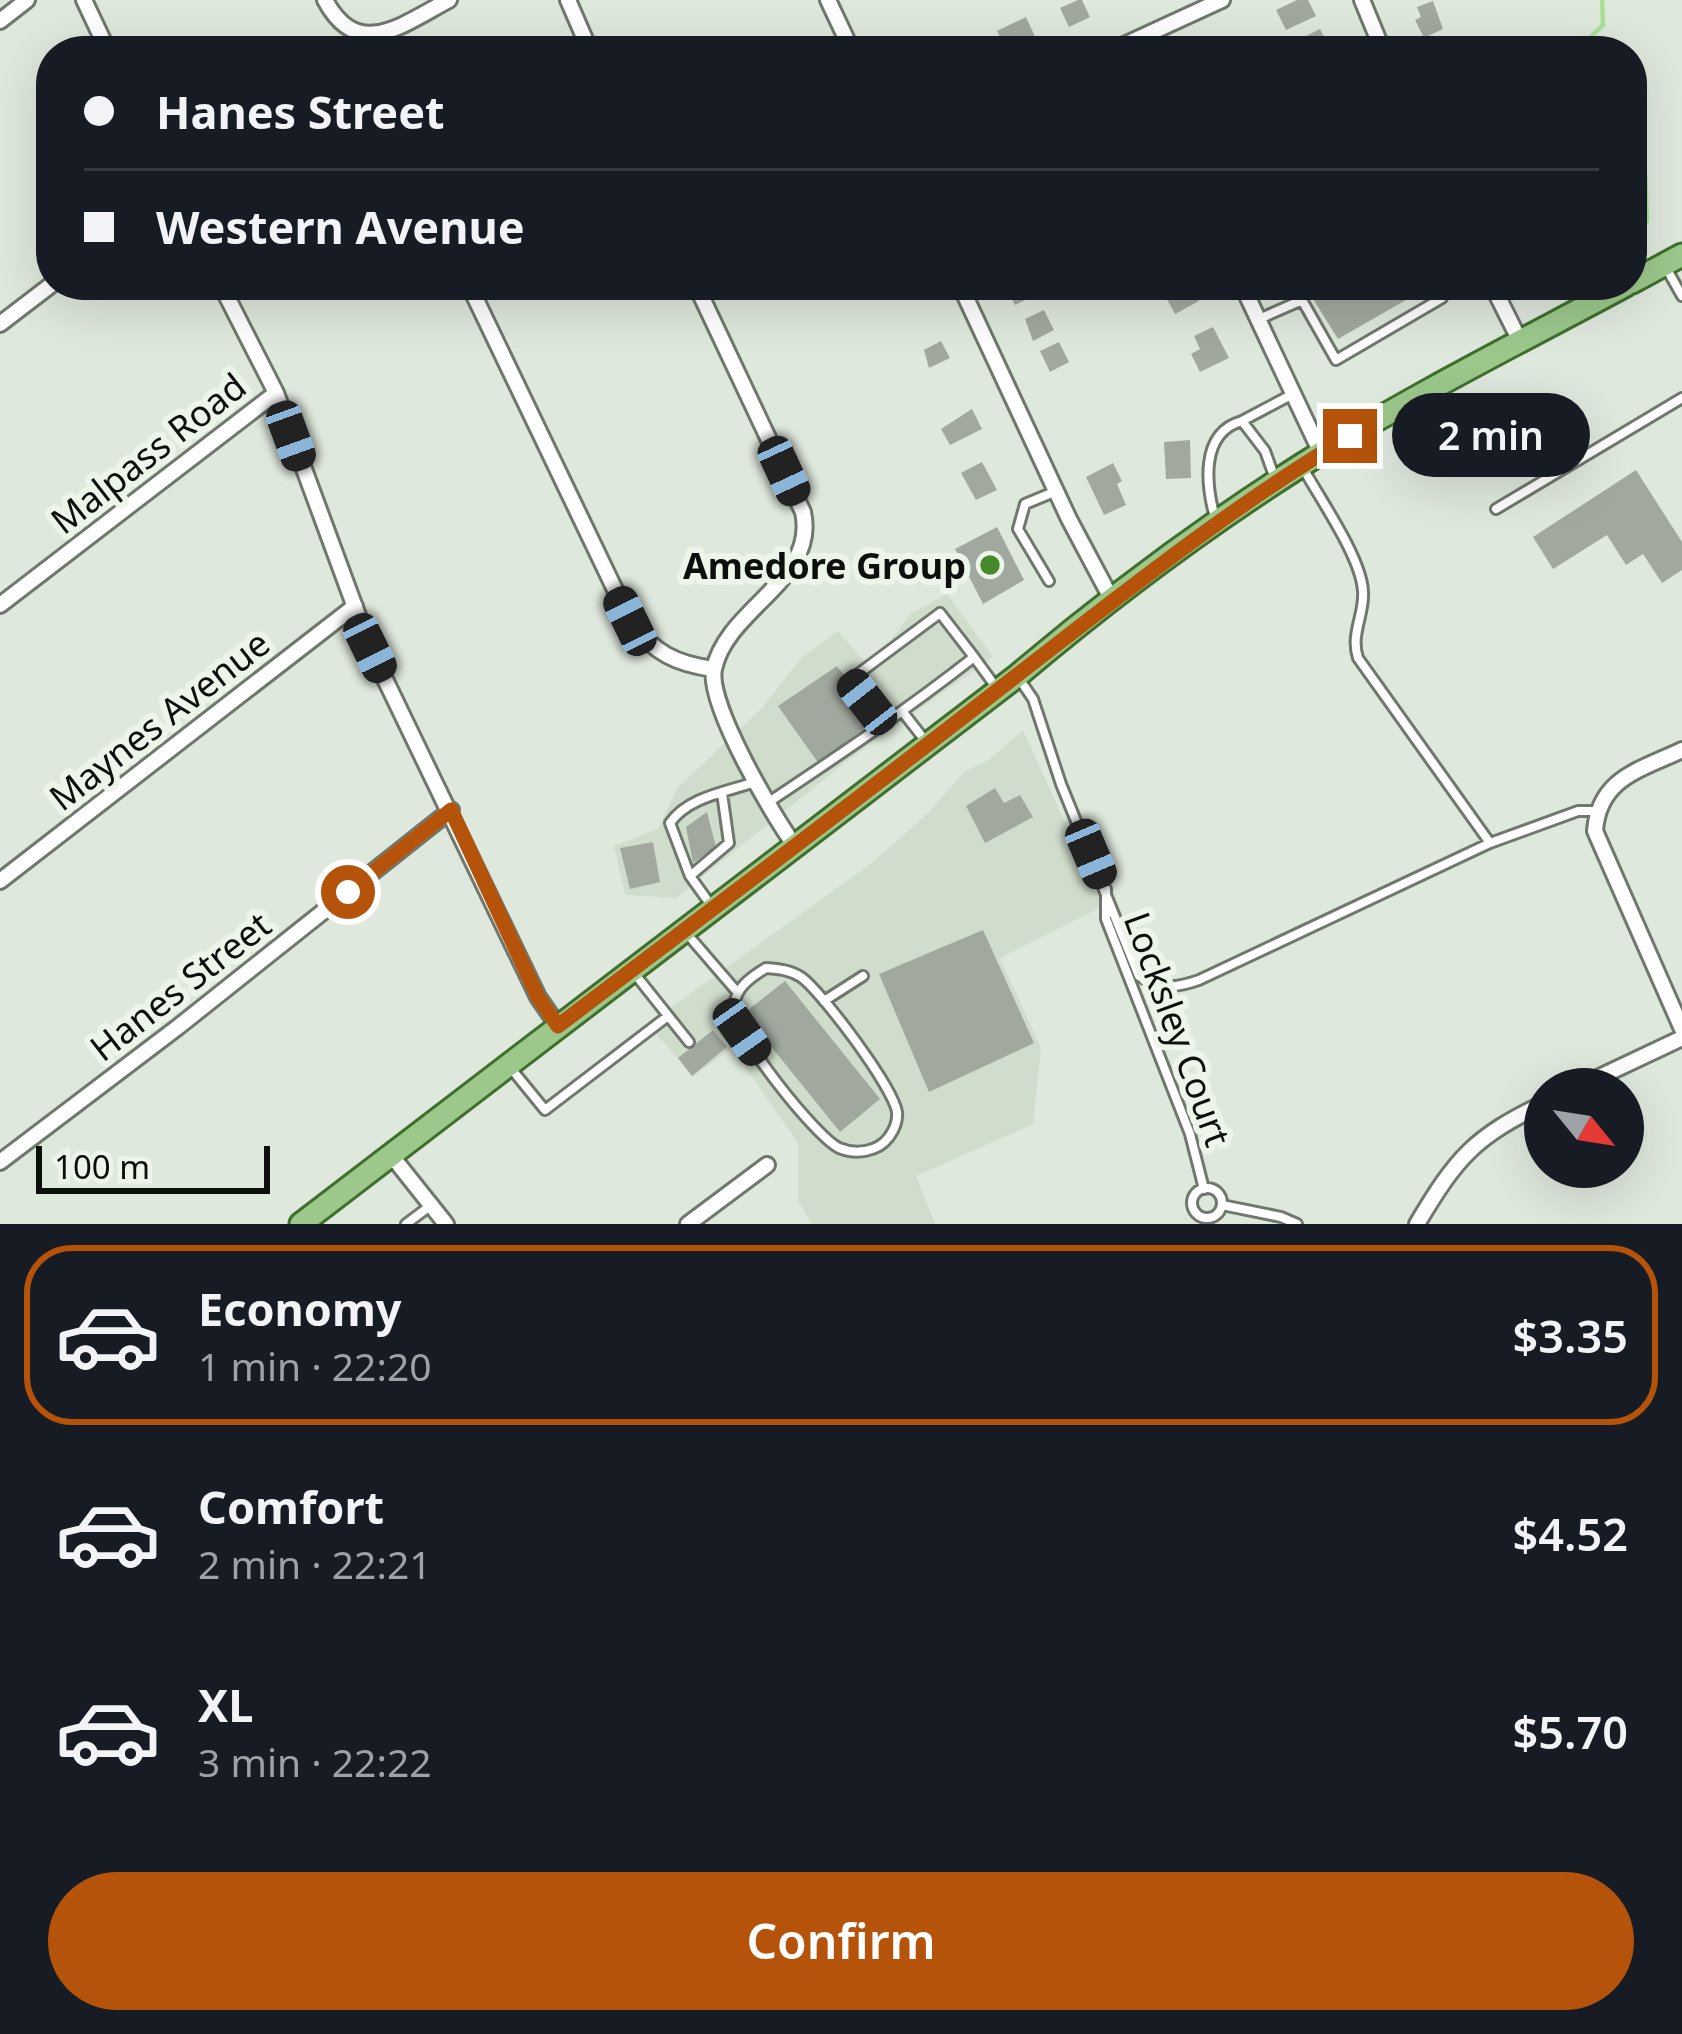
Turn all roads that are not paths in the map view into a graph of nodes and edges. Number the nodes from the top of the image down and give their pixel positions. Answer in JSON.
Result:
{"nodes":[{"id":1,"x":27,"y":0,"type":"edge"},
{"id":2,"x":83,"y":0,"type":"edge"},
{"id":3,"x":326,"y":0,"type":"edge"},
{"id":4,"x":449,"y":0,"type":"edge"},
{"id":5,"x":568,"y":0,"type":"edge"},
{"id":6,"x":828,"y":0,"type":"edge"},
{"id":7,"x":1222,"y":0,"type":"edge"},
{"id":8,"x":1362,"y":0,"type":"edge"},
{"id":9,"x":0,"y":21,"type":"edge"},
{"id":10,"x":101,"y":36,"type":"edge"},
{"id":11,"x":584,"y":36,"type":"edge"},
{"id":12,"x":845,"y":36,"type":"edge"},
{"id":13,"x":1153,"y":36,"type":"edge"},
{"id":14,"x":1377,"y":36,"type":"edge"},
{"id":15,"x":1673,"y":260,"type":"edge"},
{"id":16,"x":36,"y":296,"type":"edge"},
{"id":17,"x":1682,"y":296,"type":"edge"},
{"id":18,"x":228,"y":300,"type":"edge"},
{"id":19,"x":476,"y":300,"type":"edge"},
{"id":20,"x":703,"y":300,"type":"edge"},
{"id":21,"x":967,"y":300,"type":"edge"},
{"id":22,"x":1249,"y":300,"type":"edge"},
{"id":23,"x":1302,"y":300,"type":"edge"},
{"id":24,"x":1302,"y":300,"type":"edge"},
{"id":25,"x":1439,"y":300,"type":"edge"},
{"id":26,"x":1500,"y":300,"type":"edge"},
{"id":27,"x":1597,"y":300,"type":"edge"},
{"id":28,"x":1258,"y":319,"type":"junction"},
{"id":29,"x":0,"y":324,"type":"edge"},
{"id":30,"x":1520,"y":341,"type":"junction"},
{"id":31,"x":275,"y":393,"type":"junction"},
{"id":32,"x":1293,"y":394,"type":"junction"},
{"id":33,"x":1682,"y":398,"type":"edge"},
{"id":34,"x":1241,"y":421,"type":"junction"},
{"id":35,"x":1311,"y":459,"type":"junction"},
{"id":36,"x":1276,"y":482,"type":"junction"},
{"id":37,"x":1056,"y":491,"type":"junction"},
{"id":38,"x":1496,"y":509,"type":"dead end"},
{"id":39,"x":1216,"y":523,"type":"junction"},
{"id":40,"x":1049,"y":581,"type":"dead end"},
{"id":41,"x":1112,"y":598,"type":"junction"},
{"id":42,"x":0,"y":604,"type":"edge"},
{"id":43,"x":355,"y":606,"type":"junction"},
{"id":44,"x":974,"y":657,"type":"junction"},
{"id":45,"x":714,"y":668,"type":"junction"},
{"id":46,"x":1017,"y":676,"type":"junction"},
{"id":47,"x":998,"y":690,"type":"junction"},
{"id":48,"x":902,"y":711,"type":"junction"},
{"id":49,"x":884,"y":724,"type":"junction"},
{"id":50,"x":927,"y":743,"type":"junction"},
{"id":51,"x":1682,"y":750,"type":"edge"},
{"id":52,"x":757,"y":781,"type":"junction"},
{"id":53,"x":722,"y":793,"type":"junction"},
{"id":54,"x":767,"y":803,"type":"junction"},
{"id":55,"x":451,"y":810,"type":"junction"},
{"id":56,"x":1597,"y":811,"type":"junction"},
{"id":57,"x":1490,"y":843,"type":"junction"},
{"id":58,"x":795,"y":846,"type":"junction"},
{"id":59,"x":690,"y":876,"type":"junction"},
{"id":60,"x":0,"y":881,"type":"edge"},
{"id":61,"x":1106,"y":888,"type":"junction"},
{"id":62,"x":712,"y":908,"type":"junction"},
{"id":63,"x":684,"y":930,"type":"junction"},
{"id":64,"x":632,"y":970,"type":"junction"},
{"id":65,"x":862,"y":976,"type":"dead end"},
{"id":66,"x":737,"y":993,"type":"junction"},
{"id":67,"x":824,"y":1001,"type":"junction"},
{"id":68,"x":668,"y":1016,"type":"junction"},
{"id":69,"x":558,"y":1026,"type":"junction"},
{"id":70,"x":1682,"y":1034,"type":"edge"},
{"id":71,"x":689,"y":1042,"type":"dead end"},
{"id":72,"x":508,"y":1064,"type":"junction"},
{"id":73,"x":1615,"y":1068,"type":"edge"},
{"id":74,"x":1524,"y":1113,"type":"edge"},
{"id":75,"x":391,"y":1155,"type":"junction"},
{"id":76,"x":0,"y":1162,"type":"edge"},
{"id":77,"x":767,"y":1166,"type":"dead end"},
{"id":78,"x":1204,"y":1189,"type":"junction"},
{"id":79,"x":431,"y":1205,"type":"junction"},
{"id":80,"x":1222,"y":1205,"type":"junction"},
{"id":81,"x":301,"y":1224,"type":"edge"},
{"id":82,"x":406,"y":1224,"type":"edge"},
{"id":83,"x":446,"y":1224,"type":"edge"},
{"id":84,"x":688,"y":1224,"type":"edge"},
{"id":85,"x":1297,"y":1224,"type":"edge"},
{"id":86,"x":1417,"y":1224,"type":"edge"}],
"edges":[{"from":1,"to":9,"type":"street"},
{"from":2,"to":10,"type":"street"},
{"from":3,"to":4,"type":"street"},
{"from":5,"to":11,"type":"street"},
{"from":6,"to":12,"type":"street"},
{"from":7,"to":13,"type":"street"},
{"from":8,"to":14,"type":"street"},
{"from":15,"to":17,"type":"lane"},
{"from":16,"to":29,"type":"street"},
{"from":18,"to":31,"type":"street"},
{"from":19,"to":45,"type":"street"},
{"from":20,"to":45,"type":"street"},
{"from":21,"to":37,"type":"street"},
{"from":22,"to":28,"type":"street"},
{"from":23,"to":28,"type":"lane"},
{"from":24,"to":25,"type":"lane"},
{"from":26,"to":30,"type":"street"},
{"from":27,"to":30,"type":"main road"},
{"from":28,"to":32,"type":"street"},
{"from":30,"to":35,"type":"main road"},
{"from":31,"to":42,"type":"street","name":"Malpass Road"},
{"from":31,"to":43,"type":"street"},
{"from":32,"to":34,"type":"lane"},
{"from":32,"to":35,"type":"street"},
{"from":33,"to":38,"type":"lane"},
{"from":34,"to":36,"type":"lane"},
{"from":34,"to":39,"type":"lane"},
{"from":35,"to":36,"type":"main road"},
{"from":35,"to":57,"type":"lane"},
{"from":36,"to":39,"type":"main road"},
{"from":37,"to":40,"type":"lane"},
{"from":37,"to":41,"type":"street"},
{"from":39,"to":41,"type":"main road"},
{"from":41,"to":46,"type":"main road"},
{"from":43,"to":55,"type":"street"},
{"from":43,"to":60,"type":"street","name":"Maynes Avenue"},
{"from":44,"to":47,"type":"lane"},
{"from":44,"to":48,"type":"lane"},
{"from":44,"to":49,"type":"lane"},
{"from":45,"to":52,"type":"street"},
{"from":46,"to":47,"type":"main road"},
{"from":46,"to":61,"type":"lane"},
{"from":47,"to":50,"type":"main road"},
{"from":48,"to":49,"type":"lane"},
{"from":48,"to":50,"type":"lane"},
{"from":49,"to":54,"type":"lane"},
{"from":50,"to":58,"type":"main road"},
{"from":51,"to":56,"type":"street"},
{"from":52,"to":53,"type":"lane"},
{"from":52,"to":54,"type":"street"},
{"from":53,"to":59,"type":"lane"},
{"from":53,"to":59,"type":"lane"},
{"from":54,"to":58,"type":"street"},
{"from":55,"to":69,"type":"street"},
{"from":55,"to":76,"type":"street","name":"Hanes Street"},
{"from":56,"to":57,"type":"lane"},
{"from":56,"to":70,"type":"street"},
{"from":57,"to":61,"type":"lane"},
{"from":58,"to":62,"type":"main road"},
{"from":59,"to":62,"type":"lane"},
{"from":61,"to":78,"type":"lane","name":"Locksley Court"},
{"from":62,"to":63,"type":"main road"},
{"from":63,"to":64,"type":"main road"},
{"from":63,"to":66,"type":"lane"},
{"from":64,"to":68,"type":"lane"},
{"from":64,"to":69,"type":"main road"},
{"from":65,"to":67,"type":"lane"},
{"from":66,"to":67,"type":"lane"},
{"from":66,"to":67,"type":"lane"},
{"from":68,"to":71,"type":"lane"},
{"from":68,"to":72,"type":"lane"},
{"from":69,"to":72,"type":"main road"},
{"from":70,"to":73,"type":"street"},
{"from":72,"to":75,"type":"main road"},
{"from":74,"to":86,"type":"street"},
{"from":75,"to":79,"type":"street"},
{"from":75,"to":81,"type":"main road"},
{"from":77,"to":84,"type":"street"},
{"from":78,"to":80,"type":"lane","name":"Locksley Court"},
{"from":78,"to":80,"type":"lane","name":"Locksley Court"},
{"from":79,"to":82,"type":"lane"},
{"from":79,"to":83,"type":"street"},
{"from":80,"to":85,"type":"lane","name":"Locksley Court"}]}
